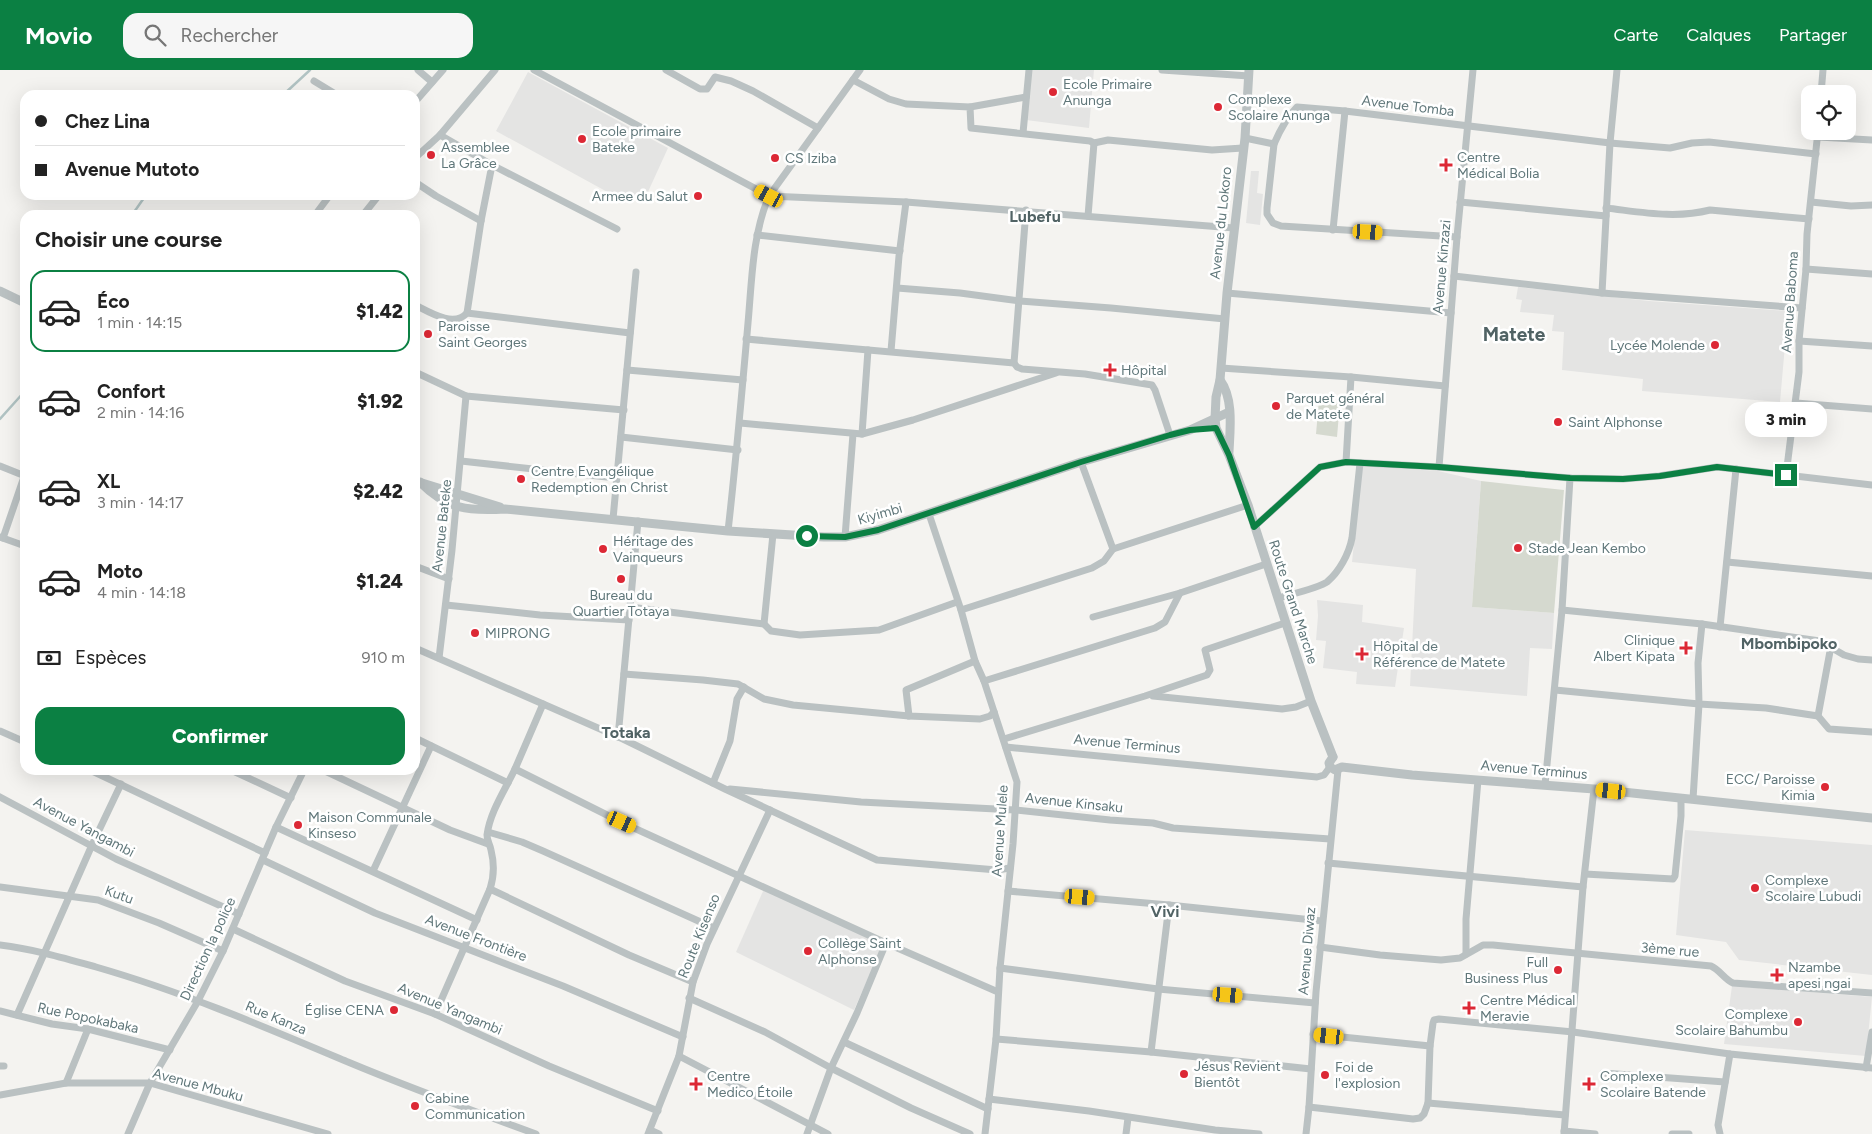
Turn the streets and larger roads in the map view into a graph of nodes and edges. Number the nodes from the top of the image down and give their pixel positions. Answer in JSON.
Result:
{"nodes":[{"id":1,"x":418,"y":70,"type":"edge"},
{"id":2,"x":443,"y":70,"type":"edge"},
{"id":3,"x":495,"y":70,"type":"edge"},
{"id":4,"x":534,"y":70,"type":"edge"},
{"id":5,"x":666,"y":70,"type":"edge"},
{"id":6,"x":860,"y":70,"type":"edge"},
{"id":7,"x":1028,"y":70,"type":"edge"},
{"id":8,"x":1162,"y":70,"type":"edge"},
{"id":9,"x":1473,"y":70,"type":"edge"},
{"id":10,"x":1616,"y":70,"type":"edge"},
{"id":11,"x":1822,"y":70,"type":"edge"},
{"id":12,"x":1249,"y":73,"type":"edge"},
{"id":13,"x":853,"y":80,"type":"junction"},
{"id":14,"x":314,"y":81,"type":"dead end"},
{"id":15,"x":432,"y":82,"type":"junction"},
{"id":16,"x":1821,"y":85,"type":"edge"},
{"id":17,"x":329,"y":90,"type":"edge"},
{"id":18,"x":420,"y":96,"type":"edge"},
{"id":19,"x":1026,"y":97,"type":"junction"},
{"id":20,"x":970,"y":107,"type":"junction"},
{"id":21,"x":1345,"y":111,"type":"junction"},
{"id":22,"x":1468,"y":125,"type":"junction"},
{"id":23,"x":818,"y":128,"type":"junction"},
{"id":24,"x":1023,"y":133,"type":"junction"},
{"id":25,"x":440,"y":135,"type":"junction"},
{"id":26,"x":1245,"y":138,"type":"junction"},
{"id":27,"x":1856,"y":138,"type":"edge"},
{"id":28,"x":1817,"y":140,"type":"edge"},
{"id":29,"x":1872,"y":140,"type":"edge"},
{"id":30,"x":1094,"y":143,"type":"junction"},
{"id":31,"x":1610,"y":143,"type":"junction"},
{"id":32,"x":1274,"y":144,"type":"junction"},
{"id":33,"x":1243,"y":148,"type":"junction"},
{"id":34,"x":420,"y":153,"type":"edge"},
{"id":35,"x":1816,"y":154,"type":"junction"},
{"id":36,"x":492,"y":165,"type":"junction"},
{"id":37,"x":420,"y":185,"type":"edge"},
{"id":38,"x":769,"y":196,"type":"junction"},
{"id":39,"x":375,"y":200,"type":"edge"},
{"id":40,"x":906,"y":202,"type":"junction"},
{"id":41,"x":1460,"y":202,"type":"junction"},
{"id":42,"x":1811,"y":202,"type":"junction"},
{"id":43,"x":1872,"y":205,"type":"edge"},
{"id":44,"x":1606,"y":208,"type":"junction"},
{"id":45,"x":367,"y":210,"type":"edge"},
{"id":46,"x":1026,"y":210,"type":"junction"},
{"id":47,"x":1088,"y":216,"type":"junction"},
{"id":48,"x":1606,"y":216,"type":"junction"},
{"id":49,"x":1809,"y":219,"type":"junction"},
{"id":50,"x":481,"y":221,"type":"junction"},
{"id":51,"x":1234,"y":228,"type":"junction"},
{"id":52,"x":617,"y":229,"type":"dead end"},
{"id":53,"x":1332,"y":230,"type":"junction"},
{"id":54,"x":757,"y":234,"type":"junction"},
{"id":55,"x":1457,"y":237,"type":"junction"},
{"id":56,"x":900,"y":251,"type":"junction"},
{"id":57,"x":1806,"y":269,"type":"junction"},
{"id":58,"x":636,"y":272,"type":"dead end"},
{"id":59,"x":1872,"y":274,"type":"edge"},
{"id":60,"x":1454,"y":276,"type":"junction"},
{"id":61,"x":897,"y":288,"type":"junction"},
{"id":62,"x":0,"y":291,"type":"edge"},
{"id":63,"x":1602,"y":293,"type":"junction"},
{"id":64,"x":1227,"y":294,"type":"junction"},
{"id":65,"x":20,"y":301,"type":"edge"},
{"id":66,"x":1020,"y":302,"type":"junction"},
{"id":67,"x":420,"y":308,"type":"edge"},
{"id":68,"x":1802,"y":308,"type":"junction"},
{"id":69,"x":1451,"y":312,"type":"junction"},
{"id":70,"x":467,"y":313,"type":"junction"},
{"id":71,"x":1225,"y":319,"type":"junction"},
{"id":72,"x":630,"y":333,"type":"junction"},
{"id":73,"x":746,"y":339,"type":"junction"},
{"id":74,"x":1799,"y":341,"type":"junction"},
{"id":75,"x":1872,"y":346,"type":"edge"},
{"id":76,"x":868,"y":350,"type":"junction"},
{"id":77,"x":891,"y":351,"type":"junction"},
{"id":78,"x":1014,"y":362,"type":"junction"},
{"id":79,"x":1221,"y":368,"type":"junction"},
{"id":80,"x":627,"y":370,"type":"junction"},
{"id":81,"x":1059,"y":372,"type":"junction"},
{"id":82,"x":420,"y":374,"type":"edge"},
{"id":83,"x":1351,"y":377,"type":"junction"},
{"id":84,"x":743,"y":380,"type":"junction"},
{"id":85,"x":1220,"y":380,"type":"junction"},
{"id":86,"x":1444,"y":386,"type":"junction"},
{"id":87,"x":466,"y":396,"type":"junction"},
{"id":88,"x":1796,"y":403,"type":"junction"},
{"id":89,"x":1872,"y":409,"type":"edge"},
{"id":90,"x":624,"y":410,"type":"junction"},
{"id":91,"x":1229,"y":412,"type":"junction"},
{"id":92,"x":740,"y":423,"type":"junction"},
{"id":93,"x":1216,"y":424,"type":"junction"},
{"id":94,"x":1231,"y":427,"type":"junction"},
{"id":95,"x":853,"y":434,"type":"junction"},
{"id":96,"x":862,"y":434,"type":"junction"},
{"id":97,"x":1170,"y":435,"type":"junction"},
{"id":98,"x":620,"y":437,"type":"junction"},
{"id":99,"x":738,"y":450,"type":"junction"},
{"id":100,"x":1229,"y":455,"type":"junction"},
{"id":101,"x":461,"y":461,"type":"junction"},
{"id":102,"x":1081,"y":462,"type":"junction"},
{"id":103,"x":1346,"y":462,"type":"junction"},
{"id":104,"x":1360,"y":463,"type":"junction"},
{"id":105,"x":0,"y":466,"type":"edge"},
{"id":106,"x":1439,"y":467,"type":"junction"},
{"id":107,"x":1736,"y":469,"type":"junction"},
{"id":108,"x":20,"y":473,"type":"edge"},
{"id":109,"x":1786,"y":475,"type":"junction"},
{"id":110,"x":616,"y":478,"type":"junction"},
{"id":111,"x":1570,"y":478,"type":"junction"},
{"id":112,"x":420,"y":482,"type":"edge"},
{"id":113,"x":420,"y":483,"type":"edge"},
{"id":114,"x":1872,"y":485,"type":"edge"},
{"id":115,"x":20,"y":488,"type":"edge"},
{"id":116,"x":457,"y":494,"type":"junction"},
{"id":117,"x":1248,"y":505,"type":"junction"},
{"id":118,"x":456,"y":507,"type":"junction"},
{"id":119,"x":506,"y":509,"type":"junction"},
{"id":120,"x":929,"y":514,"type":"junction"},
{"id":121,"x":613,"y":519,"type":"junction"},
{"id":122,"x":638,"y":521,"type":"junction"},
{"id":123,"x":1254,"y":527,"type":"junction"},
{"id":124,"x":728,"y":530,"type":"junction"},
{"id":125,"x":773,"y":534,"type":"junction"},
{"id":126,"x":845,"y":537,"type":"junction"},
{"id":127,"x":1,"y":538,"type":"edge"},
{"id":128,"x":20,"y":544,"type":"edge"},
{"id":129,"x":1113,"y":550,"type":"junction"},
{"id":130,"x":1727,"y":562,"type":"junction"},
{"id":131,"x":1266,"y":564,"type":"junction"},
{"id":132,"x":420,"y":568,"type":"edge"},
{"id":133,"x":1872,"y":576,"type":"edge"},
{"id":134,"x":449,"y":578,"type":"junction"},
{"id":135,"x":1180,"y":593,"type":"junction"},
{"id":136,"x":1278,"y":598,"type":"junction"},
{"id":137,"x":446,"y":605,"type":"junction"},
{"id":138,"x":959,"y":606,"type":"junction"},
{"id":139,"x":630,"y":607,"type":"junction"},
{"id":140,"x":1562,"y":610,"type":"junction"},
{"id":141,"x":1094,"y":617,"type":"dead end"},
{"id":142,"x":629,"y":620,"type":"junction"},
{"id":143,"x":1285,"y":623,"type":"junction"},
{"id":144,"x":764,"y":624,"type":"junction"},
{"id":145,"x":1702,"y":624,"type":"junction"},
{"id":146,"x":1720,"y":627,"type":"junction"},
{"id":147,"x":1831,"y":646,"type":"junction"},
{"id":148,"x":420,"y":650,"type":"edge"},
{"id":149,"x":439,"y":658,"type":"junction"},
{"id":150,"x":1872,"y":660,"type":"edge"},
{"id":151,"x":975,"y":661,"type":"junction"},
{"id":152,"x":624,"y":674,"type":"junction"},
{"id":153,"x":984,"y":681,"type":"junction"},
{"id":154,"x":744,"y":687,"type":"junction"},
{"id":155,"x":1555,"y":690,"type":"junction"},
{"id":156,"x":1145,"y":696,"type":"junction"},
{"id":157,"x":1311,"y":701,"type":"junction"},
{"id":158,"x":543,"y":704,"type":"junction"},
{"id":159,"x":1698,"y":704,"type":"junction"},
{"id":160,"x":994,"y":712,"type":"junction"},
{"id":161,"x":909,"y":716,"type":"junction"},
{"id":162,"x":1818,"y":716,"type":"junction"},
{"id":163,"x":0,"y":731,"type":"edge"},
{"id":164,"x":1872,"y":732,"type":"edge"},
{"id":165,"x":618,"y":736,"type":"junction"},
{"id":166,"x":1004,"y":739,"type":"junction"},
{"id":167,"x":20,"y":740,"type":"edge"},
{"id":168,"x":420,"y":740,"type":"edge"},
{"id":169,"x":431,"y":746,"type":"junction"},
{"id":170,"x":1006,"y":747,"type":"junction"},
{"id":171,"x":1337,"y":768,"type":"junction"},
{"id":172,"x":514,"y":769,"type":"junction"},
{"id":173,"x":420,"y":770,"type":"edge"},
{"id":174,"x":101,"y":775,"type":"edge"},
{"id":175,"x":242,"y":775,"type":"edge"},
{"id":176,"x":302,"y":775,"type":"edge"},
{"id":177,"x":334,"y":775,"type":"edge"},
{"id":178,"x":418,"y":775,"type":"edge"},
{"id":179,"x":1478,"y":780,"type":"junction"},
{"id":180,"x":508,"y":783,"type":"junction"},
{"id":181,"x":713,"y":783,"type":"junction"},
{"id":182,"x":121,"y":784,"type":"junction"},
{"id":183,"x":1545,"y":785,"type":"junction"},
{"id":184,"x":725,"y":789,"type":"junction"},
{"id":185,"x":1594,"y":789,"type":"junction"},
{"id":186,"x":0,"y":797,"type":"edge"},
{"id":187,"x":290,"y":798,"type":"junction"},
{"id":188,"x":1681,"y":798,"type":"junction"},
{"id":189,"x":1693,"y":799,"type":"junction"},
{"id":190,"x":402,"y":807,"type":"junction"},
{"id":191,"x":770,"y":810,"type":"junction"},
{"id":192,"x":1015,"y":810,"type":"junction"},
{"id":193,"x":1872,"y":818,"type":"edge"},
{"id":194,"x":276,"y":827,"type":"junction"},
{"id":195,"x":488,"y":832,"type":"junction"},
{"id":196,"x":1330,"y":839,"type":"junction"},
{"id":197,"x":488,"y":844,"type":"junction"},
{"id":198,"x":92,"y":845,"type":"junction"},
{"id":199,"x":264,"y":856,"type":"junction"},
{"id":200,"x":1328,"y":863,"type":"junction"},
{"id":201,"x":1010,"y":868,"type":"junction"},
{"id":202,"x":373,"y":871,"type":"junction"},
{"id":203,"x":739,"y":874,"type":"junction"},
{"id":204,"x":1585,"y":874,"type":"junction"},
{"id":205,"x":1470,"y":875,"type":"junction"},
{"id":206,"x":0,"y":887,"type":"edge"},
{"id":207,"x":1584,"y":887,"type":"junction"},
{"id":208,"x":490,"y":889,"type":"junction"},
{"id":209,"x":1008,"y":890,"type":"junction"},
{"id":210,"x":70,"y":895,"type":"junction"},
{"id":211,"x":1169,"y":905,"type":"junction"},
{"id":212,"x":240,"y":914,"type":"junction"},
{"id":213,"x":477,"y":920,"type":"junction"},
{"id":214,"x":1322,"y":921,"type":"junction"},
{"id":215,"x":714,"y":928,"type":"junction"},
{"id":216,"x":233,"y":929,"type":"junction"},
{"id":217,"x":886,"y":944,"type":"junction"},
{"id":218,"x":0,"y":945,"type":"edge"},
{"id":219,"x":465,"y":947,"type":"junction"},
{"id":220,"x":1320,"y":947,"type":"junction"},
{"id":221,"x":223,"y":951,"type":"junction"},
{"id":222,"x":44,"y":952,"type":"junction"},
{"id":223,"x":1466,"y":954,"type":"junction"},
{"id":224,"x":1579,"y":954,"type":"junction"},
{"id":225,"x":1000,"y":968,"type":"junction"},
{"id":226,"x":693,"y":982,"type":"junction"},
{"id":227,"x":1158,"y":989,"type":"junction"},
{"id":228,"x":998,"y":992,"type":"junction"},
{"id":229,"x":1872,"y":994,"type":"edge"},
{"id":230,"x":689,"y":998,"type":"junction"},
{"id":231,"x":198,"y":1001,"type":"junction"},
{"id":232,"x":1315,"y":1003,"type":"junction"},
{"id":233,"x":0,"y":1011,"type":"edge"},
{"id":234,"x":435,"y":1014,"type":"junction"},
{"id":235,"x":17,"y":1015,"type":"junction"},
{"id":236,"x":88,"y":1029,"type":"junction"},
{"id":237,"x":1573,"y":1032,"type":"junction"},
{"id":238,"x":1872,"y":1032,"type":"edge"},
{"id":239,"x":1313,"y":1034,"type":"junction"},
{"id":240,"x":682,"y":1037,"type":"junction"},
{"id":241,"x":996,"y":1039,"type":"junction"},
{"id":242,"x":844,"y":1042,"type":"junction"},
{"id":243,"x":1430,"y":1046,"type":"junction"},
{"id":244,"x":170,"y":1050,"type":"junction"},
{"id":245,"x":1151,"y":1052,"type":"junction"},
{"id":246,"x":1730,"y":1054,"type":"junction"},
{"id":247,"x":679,"y":1056,"type":"junction"},
{"id":248,"x":831,"y":1068,"type":"junction"},
{"id":249,"x":1869,"y":1068,"type":"edge"},
{"id":250,"x":1311,"y":1069,"type":"junction"},
{"id":251,"x":1603,"y":1073,"type":"dead end"},
{"id":252,"x":1725,"y":1082,"type":"junction"},
{"id":253,"x":66,"y":1083,"type":"junction"},
{"id":254,"x":150,"y":1083,"type":"junction"},
{"id":255,"x":0,"y":1094,"type":"edge"},
{"id":256,"x":989,"y":1099,"type":"junction"},
{"id":257,"x":1428,"y":1103,"type":"junction"},
{"id":258,"x":1309,"y":1107,"type":"junction"},
{"id":259,"x":988,"y":1109,"type":"junction"},
{"id":260,"x":658,"y":1111,"type":"junction"},
{"id":261,"x":1566,"y":1115,"type":"junction"},
{"id":262,"x":1128,"y":1118,"type":"junction"},
{"id":263,"x":809,"y":1126,"type":"junction"},
{"id":264,"x":649,"y":1132,"type":"edge"},
{"id":265,"x":1564,"y":1132,"type":"edge"},
{"id":266,"x":128,"y":1134,"type":"edge"},
{"id":267,"x":328,"y":1134,"type":"edge"},
{"id":268,"x":536,"y":1134,"type":"edge"},
{"id":269,"x":659,"y":1134,"type":"edge"},
{"id":270,"x":806,"y":1134,"type":"edge"},
{"id":271,"x":828,"y":1134,"type":"edge"},
{"id":272,"x":970,"y":1134,"type":"edge"},
{"id":273,"x":985,"y":1134,"type":"edge"},
{"id":274,"x":1126,"y":1134,"type":"edge"},
{"id":275,"x":1259,"y":1134,"type":"edge"},
{"id":276,"x":1306,"y":1134,"type":"edge"},
{"id":277,"x":1595,"y":1134,"type":"edge"},
{"id":278,"x":1672,"y":1134,"type":"edge"},
{"id":279,"x":1689,"y":1134,"type":"edge"},
{"id":280,"x":1720,"y":1134,"type":"edge"}],
"edges":[{"from":1,"to":15,"type":"street"},
{"from":2,"to":15,"type":"street"},
{"from":3,"to":25,"type":"street"},
{"from":4,"to":38,"type":"street"},
{"from":5,"to":23,"type":"street"},
{"from":6,"to":13,"type":"street"},
{"from":7,"to":19,"type":"street"},
{"from":8,"to":12,"type":"street"},
{"from":9,"to":22,"type":"street","name":"Avenue Kinzazi"},
{"from":10,"to":31,"type":"street"},
{"from":11,"to":16,"type":"street"},
{"from":12,"to":26,"type":"street","name":"Avenue du Lokoro"},
{"from":13,"to":20,"type":"street"},
{"from":13,"to":23,"type":"street"},
{"from":14,"to":17,"type":"street"},
{"from":15,"to":18,"type":"street"},
{"from":19,"to":20,"type":"street"},
{"from":19,"to":24,"type":"street"},
{"from":20,"to":24,"type":"street"},
{"from":21,"to":22,"type":"street","name":"Avenue Tomba"},
{"from":21,"to":32,"type":"street","name":"Avenue Tomba"},
{"from":21,"to":53,"type":"street","name":"Avenue Tomba"},
{"from":22,"to":31,"type":"street","name":"Avenue Tomba"},
{"from":22,"to":41,"type":"street","name":"Avenue Kinzazi"},
{"from":23,"to":38,"type":"street"},
{"from":24,"to":30,"type":"street"},
{"from":25,"to":34,"type":"street"},
{"from":25,"to":36,"type":"street"},
{"from":26,"to":32,"type":"street"},
{"from":26,"to":33,"type":"street","name":"Avenue du Lokoro"},
{"from":27,"to":29,"type":"street"},
{"from":28,"to":35,"type":"street","name":"Avenue Baboma"},
{"from":30,"to":33,"type":"street"},
{"from":30,"to":47,"type":"street"},
{"from":31,"to":35,"type":"street","name":"Avenue Tomba"},
{"from":31,"to":44,"type":"street"},
{"from":32,"to":53,"type":"street","name":"Avenue Tomba"},
{"from":33,"to":51,"type":"street","name":"Avenue du Lokoro"},
{"from":35,"to":42,"type":"street","name":"Avenue Baboma"},
{"from":36,"to":50,"type":"street"},
{"from":36,"to":52,"type":"street"},
{"from":37,"to":50,"type":"street"},
{"from":38,"to":40,"type":"street"},
{"from":38,"to":54,"type":"street"},
{"from":39,"to":45,"type":"street"},
{"from":40,"to":46,"type":"street"},
{"from":40,"to":56,"type":"street"},
{"from":41,"to":48,"type":"street"},
{"from":41,"to":55,"type":"street","name":"Avenue Kinzazi"},
{"from":42,"to":43,"type":"street"},
{"from":42,"to":49,"type":"street","name":"Avenue Baboma"},
{"from":44,"to":48,"type":"street"},
{"from":44,"to":49,"type":"street"},
{"from":46,"to":47,"type":"street"},
{"from":46,"to":66,"type":"street"},
{"from":47,"to":51,"type":"street"},
{"from":48,"to":63,"type":"street"},
{"from":49,"to":57,"type":"street","name":"Avenue Baboma"},
{"from":50,"to":70,"type":"street"},
{"from":51,"to":64,"type":"street","name":"Avenue du Lokoro"},
{"from":53,"to":55,"type":"street","name":"Avenue Tomba"},
{"from":54,"to":56,"type":"street"},
{"from":54,"to":73,"type":"street"},
{"from":55,"to":60,"type":"street","name":"Avenue Kinzazi"},
{"from":56,"to":61,"type":"street"},
{"from":57,"to":59,"type":"street"},
{"from":57,"to":68,"type":"street","name":"Avenue Baboma"},
{"from":58,"to":72,"type":"street"},
{"from":60,"to":63,"type":"street"},
{"from":60,"to":69,"type":"street","name":"Avenue Kinzazi"},
{"from":61,"to":66,"type":"street"},
{"from":61,"to":77,"type":"street"},
{"from":62,"to":65,"type":"street"},
{"from":63,"to":68,"type":"street"},
{"from":64,"to":69,"type":"street"},
{"from":64,"to":71,"type":"street","name":"Avenue du Lokoro"},
{"from":66,"to":71,"type":"street"},
{"from":66,"to":78,"type":"street"},
{"from":67,"to":70,"type":"street"},
{"from":68,"to":74,"type":"street","name":"Avenue Baboma"},
{"from":69,"to":86,"type":"street","name":"Avenue Kinzazi"},
{"from":70,"to":72,"type":"street"},
{"from":71,"to":79,"type":"street","name":"Avenue du Lokoro"},
{"from":72,"to":80,"type":"street"},
{"from":73,"to":76,"type":"street"},
{"from":73,"to":84,"type":"street"},
{"from":74,"to":75,"type":"street"},
{"from":74,"to":88,"type":"street","name":"Avenue Baboma"},
{"from":76,"to":77,"type":"street"},
{"from":76,"to":96,"type":"street"},
{"from":77,"to":78,"type":"street"},
{"from":78,"to":81,"type":"street"},
{"from":79,"to":83,"type":"street"},
{"from":79,"to":85,"type":"street","name":"Avenue du Lokoro"},
{"from":80,"to":84,"type":"street"},
{"from":80,"to":90,"type":"street"},
{"from":81,"to":96,"type":"street"},
{"from":81,"to":97,"type":"street"},
{"from":82,"to":87,"type":"street"},
{"from":83,"to":86,"type":"street"},
{"from":83,"to":103,"type":"street"},
{"from":84,"to":92,"type":"street"},
{"from":85,"to":91,"type":"street","name":"Avenue du Lokoro"},
{"from":85,"to":93,"type":"street","name":"Avenue du Lokoro"},
{"from":86,"to":106,"type":"street","name":"Avenue Kinzazi"},
{"from":87,"to":90,"type":"street"},
{"from":87,"to":101,"type":"street","name":"Avenue Bateke"},
{"from":88,"to":89,"type":"street"},
{"from":88,"to":109,"type":"street","name":"Avenue Baboma"},
{"from":90,"to":98,"type":"street"},
{"from":91,"to":93,"type":"street","name":"Kiyimbi"},
{"from":91,"to":94,"type":"street","name":"Route Grand Marche"},
{"from":92,"to":95,"type":"street"},
{"from":92,"to":99,"type":"street"},
{"from":93,"to":94,"type":"street","name":"Kiyimbi"},
{"from":93,"to":97,"type":"street","name":"Kiyimbi"},
{"from":93,"to":100,"type":"street","name":"Route Grand Marche"},
{"from":94,"to":100,"type":"street","name":"Route Grand Marche"},
{"from":95,"to":96,"type":"street"},
{"from":95,"to":126,"type":"street"},
{"from":97,"to":102,"type":"street","name":"Kiyimbi"},
{"from":98,"to":99,"type":"street"},
{"from":98,"to":110,"type":"street"},
{"from":99,"to":124,"type":"street"},
{"from":100,"to":117,"type":"street","name":"Route Grand Marche"},
{"from":101,"to":110,"type":"street"},
{"from":101,"to":116,"type":"street","name":"Avenue Bateke"},
{"from":102,"to":120,"type":"street","name":"Kiyimbi"},
{"from":102,"to":129,"type":"street"},
{"from":103,"to":104,"type":"street"},
{"from":103,"to":123,"type":"street"},
{"from":104,"to":106,"type":"street"},
{"from":104,"to":136,"type":"street"},
{"from":105,"to":108,"type":"street"},
{"from":106,"to":111,"type":"street"},
{"from":107,"to":109,"type":"street"},
{"from":107,"to":111,"type":"street"},
{"from":107,"to":130,"type":"street"},
{"from":109,"to":114,"type":"street"},
{"from":110,"to":121,"type":"street"},
{"from":111,"to":140,"type":"street"},
{"from":112,"to":116,"type":"street"},
{"from":113,"to":118,"type":"street"},
{"from":115,"to":127,"type":"street"},
{"from":116,"to":118,"type":"street","name":"Avenue Bateke"},
{"from":116,"to":119,"type":"street"},
{"from":117,"to":123,"type":"street","name":"Route Grand Marche"},
{"from":117,"to":129,"type":"street"},
{"from":118,"to":119,"type":"street"},
{"from":118,"to":134,"type":"street","name":"Avenue Bateke"},
{"from":119,"to":121,"type":"street","name":"Kiyimbi"},
{"from":120,"to":126,"type":"street","name":"Kiyimbi"},
{"from":120,"to":138,"type":"street","name":"Avenue Mulele"},
{"from":121,"to":122,"type":"street","name":"Kiyimbi"},
{"from":122,"to":124,"type":"street","name":"Kiyimbi"},
{"from":122,"to":139,"type":"street"},
{"from":123,"to":131,"type":"street","name":"Route Grand Marche"},
{"from":124,"to":125,"type":"street","name":"Kiyimbi"},
{"from":125,"to":126,"type":"street","name":"Kiyimbi"},
{"from":125,"to":144,"type":"street"},
{"from":127,"to":128,"type":"street"},
{"from":129,"to":138,"type":"street"},
{"from":130,"to":133,"type":"street"},
{"from":130,"to":146,"type":"street"},
{"from":131,"to":135,"type":"street"},
{"from":131,"to":136,"type":"street","name":"Route Grand Marche"},
{"from":132,"to":134,"type":"street"},
{"from":134,"to":137,"type":"street","name":"Avenue Bateke"},
{"from":135,"to":141,"type":"street"},
{"from":135,"to":153,"type":"street"},
{"from":136,"to":143,"type":"street","name":"Route Grand Marche"},
{"from":137,"to":142,"type":"street"},
{"from":137,"to":149,"type":"street","name":"Avenue Bateke"},
{"from":138,"to":144,"type":"street"},
{"from":138,"to":151,"type":"street","name":"Avenue Mulele"},
{"from":139,"to":142,"type":"street"},
{"from":139,"to":144,"type":"street"},
{"from":140,"to":145,"type":"street"},
{"from":140,"to":155,"type":"street"},
{"from":142,"to":152,"type":"street"},
{"from":143,"to":156,"type":"street"},
{"from":143,"to":157,"type":"street","name":"Route Grand Marche"},
{"from":145,"to":146,"type":"street"},
{"from":145,"to":159,"type":"street"},
{"from":146,"to":147,"type":"street"},
{"from":147,"to":150,"type":"street"},
{"from":147,"to":162,"type":"street"},
{"from":148,"to":149,"type":"street"},
{"from":149,"to":158,"type":"street"},
{"from":151,"to":153,"type":"street","name":"Avenue Mulele"},
{"from":151,"to":161,"type":"street"},
{"from":152,"to":154,"type":"street"},
{"from":152,"to":165,"type":"street"},
{"from":153,"to":160,"type":"street","name":"Avenue Mulele"},
{"from":154,"to":161,"type":"street"},
{"from":154,"to":181,"type":"street"},
{"from":155,"to":159,"type":"street"},
{"from":155,"to":183,"type":"street"},
{"from":156,"to":157,"type":"street"},
{"from":156,"to":166,"type":"street"},
{"from":157,"to":171,"type":"street","name":"Route Grand Marche"},
{"from":158,"to":165,"type":"street"},
{"from":158,"to":172,"type":"street"},
{"from":159,"to":162,"type":"street"},
{"from":159,"to":189,"type":"street"},
{"from":160,"to":161,"type":"street"},
{"from":160,"to":166,"type":"street","name":"Avenue Mulele"},
{"from":162,"to":164,"type":"street"},
{"from":163,"to":167,"type":"street"},
{"from":165,"to":181,"type":"street"},
{"from":166,"to":170,"type":"street","name":"Avenue Mulele"},
{"from":168,"to":169,"type":"street"},
{"from":169,"to":173,"type":"street"},
{"from":169,"to":180,"type":"street"},
{"from":170,"to":171,"type":"street","name":"Avenue Terminus"},
{"from":170,"to":192,"type":"street","name":"Avenue Mulele"},
{"from":171,"to":179,"type":"street","name":"Avenue Terminus"},
{"from":171,"to":196,"type":"street","name":"Avenue Diwaz"},
{"from":172,"to":180,"type":"street"},
{"from":172,"to":203,"type":"street"},
{"from":174,"to":182,"type":"street","name":"Avenue Frontière"},
{"from":175,"to":187,"type":"street"},
{"from":176,"to":187,"type":"street","name":"Direction la police"},
{"from":177,"to":190,"type":"street"},
{"from":178,"to":190,"type":"street"},
{"from":179,"to":183,"type":"street","name":"Avenue Terminus"},
{"from":179,"to":205,"type":"street"},
{"from":180,"to":195,"type":"street"},
{"from":181,"to":184,"type":"street"},
{"from":182,"to":198,"type":"street"},
{"from":182,"to":199,"type":"street","name":"Avenue Frontière"},
{"from":183,"to":185,"type":"street","name":"Avenue Terminus"},
{"from":184,"to":191,"type":"street"},
{"from":184,"to":192,"type":"street","name":"Avenue Kinsaku"},
{"from":185,"to":188,"type":"street","name":"Avenue Terminus"},
{"from":185,"to":204,"type":"street"},
{"from":186,"to":198,"type":"street","name":"Avenue Yangambi"},
{"from":187,"to":194,"type":"street","name":"Direction la police"},
{"from":188,"to":189,"type":"street","name":"Avenue Terminus"},
{"from":188,"to":204,"type":"street"},
{"from":189,"to":193,"type":"street","name":"Avenue Terminus"},
{"from":190,"to":197,"type":"street"},
{"from":190,"to":202,"type":"street"},
{"from":191,"to":201,"type":"street"},
{"from":191,"to":203,"type":"street","name":"Route Kisenso"},
{"from":192,"to":196,"type":"street","name":"Avenue Kinsaku"},
{"from":192,"to":201,"type":"street","name":"Avenue Mulele"},
{"from":194,"to":199,"type":"street","name":"Direction la police"},
{"from":194,"to":202,"type":"street"},
{"from":195,"to":197,"type":"street"},
{"from":195,"to":215,"type":"street"},
{"from":196,"to":200,"type":"street","name":"Avenue Diwaz"},
{"from":197,"to":208,"type":"street"},
{"from":198,"to":210,"type":"street"},
{"from":198,"to":212,"type":"street","name":"Avenue Yangambi"},
{"from":199,"to":212,"type":"street","name":"Direction la police"},
{"from":199,"to":219,"type":"street","name":"Avenue Frontière"},
{"from":200,"to":205,"type":"street"},
{"from":200,"to":214,"type":"street","name":"Avenue Diwaz"},
{"from":201,"to":209,"type":"street","name":"Avenue Mulele"},
{"from":202,"to":213,"type":"street"},
{"from":203,"to":215,"type":"street","name":"Route Kisenso"},
{"from":203,"to":217,"type":"street"},
{"from":204,"to":207,"type":"street"},
{"from":205,"to":207,"type":"street"},
{"from":205,"to":223,"type":"street"},
{"from":206,"to":210,"type":"street","name":"Kutu"},
{"from":207,"to":224,"type":"street"},
{"from":208,"to":213,"type":"street"},
{"from":208,"to":226,"type":"street"},
{"from":209,"to":211,"type":"street"},
{"from":209,"to":225,"type":"street","name":"Avenue Mulele"},
{"from":210,"to":221,"type":"street","name":"Kutu"},
{"from":210,"to":222,"type":"street"},
{"from":211,"to":214,"type":"street"},
{"from":211,"to":227,"type":"street"},
{"from":212,"to":216,"type":"street","name":"Direction la police"},
{"from":213,"to":219,"type":"street"},
{"from":214,"to":220,"type":"street","name":"Avenue Diwaz"},
{"from":215,"to":226,"type":"street","name":"Route Kisenso"},
{"from":216,"to":221,"type":"street","name":"Direction la police"},
{"from":216,"to":234,"type":"street","name":"Avenue Yangambi"},
{"from":217,"to":228,"type":"street"},
{"from":217,"to":242,"type":"street"},
{"from":218,"to":222,"type":"street","name":"Rue Kanza"},
{"from":219,"to":234,"type":"street"},
{"from":219,"to":240,"type":"street","name":"Avenue Frontière"},
{"from":220,"to":223,"type":"street","name":"3ème rue"},
{"from":220,"to":232,"type":"street","name":"Avenue Diwaz"},
{"from":221,"to":231,"type":"street","name":"Direction la police"},
{"from":222,"to":231,"type":"street","name":"Rue Kanza"},
{"from":222,"to":235,"type":"street"},
{"from":223,"to":224,"type":"street","name":"3ème rue"},
{"from":224,"to":229,"type":"street","name":"3ème rue"},
{"from":224,"to":237,"type":"street"},
{"from":225,"to":227,"type":"street"},
{"from":225,"to":228,"type":"street","name":"Avenue Mulele"},
{"from":226,"to":230,"type":"street","name":"Route Kisenso"},
{"from":227,"to":232,"type":"street"},
{"from":227,"to":245,"type":"street"},
{"from":228,"to":241,"type":"street","name":"Avenue Mulele"},
{"from":230,"to":240,"type":"street","name":"Route Kisenso"},
{"from":230,"to":248,"type":"street"},
{"from":231,"to":244,"type":"street","name":"Direction la police"},
{"from":231,"to":268,"type":"street","name":"Rue Kanza"},
{"from":232,"to":239,"type":"street","name":"Avenue Diwaz"},
{"from":233,"to":235,"type":"street","name":"Rue Popokabaka"},
{"from":234,"to":260,"type":"street","name":"Avenue Yangambi"},
{"from":235,"to":236,"type":"street","name":"Rue Popokabaka"},
{"from":236,"to":244,"type":"street","name":"Rue Popokabaka"},
{"from":236,"to":253,"type":"street"},
{"from":237,"to":243,"type":"street"},
{"from":237,"to":246,"type":"street"},
{"from":237,"to":261,"type":"street"},
{"from":238,"to":249,"type":"street"},
{"from":239,"to":243,"type":"street"},
{"from":239,"to":250,"type":"street","name":"Avenue Diwaz"},
{"from":240,"to":247,"type":"street","name":"Route Kisenso"},
{"from":241,"to":245,"type":"street"},
{"from":241,"to":256,"type":"street","name":"Avenue Mulele"},
{"from":242,"to":248,"type":"street"},
{"from":242,"to":259,"type":"street"},
{"from":243,"to":257,"type":"street"},
{"from":244,"to":254,"type":"street","name":"Direction la police"},
{"from":245,"to":250,"type":"street"},
{"from":246,"to":249,"type":"street"},
{"from":246,"to":252,"type":"street"},
{"from":247,"to":260,"type":"street","name":"Route Kisenso"},
{"from":247,"to":263,"type":"street"},
{"from":248,"to":263,"type":"street"},
{"from":248,"to":272,"type":"street"},
{"from":250,"to":258,"type":"street","name":"Avenue Diwaz"},
{"from":251,"to":252,"type":"street"},
{"from":252,"to":280,"type":"street"},
{"from":253,"to":254,"type":"street","name":"Avenue Mbuku"},
{"from":253,"to":255,"type":"street","name":"Avenue Mbuku"},
{"from":254,"to":266,"type":"street","name":"Direction la police"},
{"from":254,"to":267,"type":"street","name":"Avenue Mbuku"},
{"from":256,"to":259,"type":"street","name":"Avenue Mulele"},
{"from":256,"to":262,"type":"street"},
{"from":257,"to":258,"type":"street"},
{"from":257,"to":261,"type":"street"},
{"from":258,"to":276,"type":"street","name":"Avenue Diwaz"},
{"from":259,"to":273,"type":"street","name":"Avenue Mulele"},
{"from":260,"to":264,"type":"street","name":"Route Kisenso"},
{"from":261,"to":265,"type":"street"},
{"from":262,"to":274,"type":"street"},
{"from":262,"to":275,"type":"street"},
{"from":263,"to":270,"type":"street"},
{"from":263,"to":271,"type":"street"},
{"from":264,"to":269,"type":"street"},
{"from":265,"to":277,"type":"street"},
{"from":278,"to":279,"type":"street"}]}
